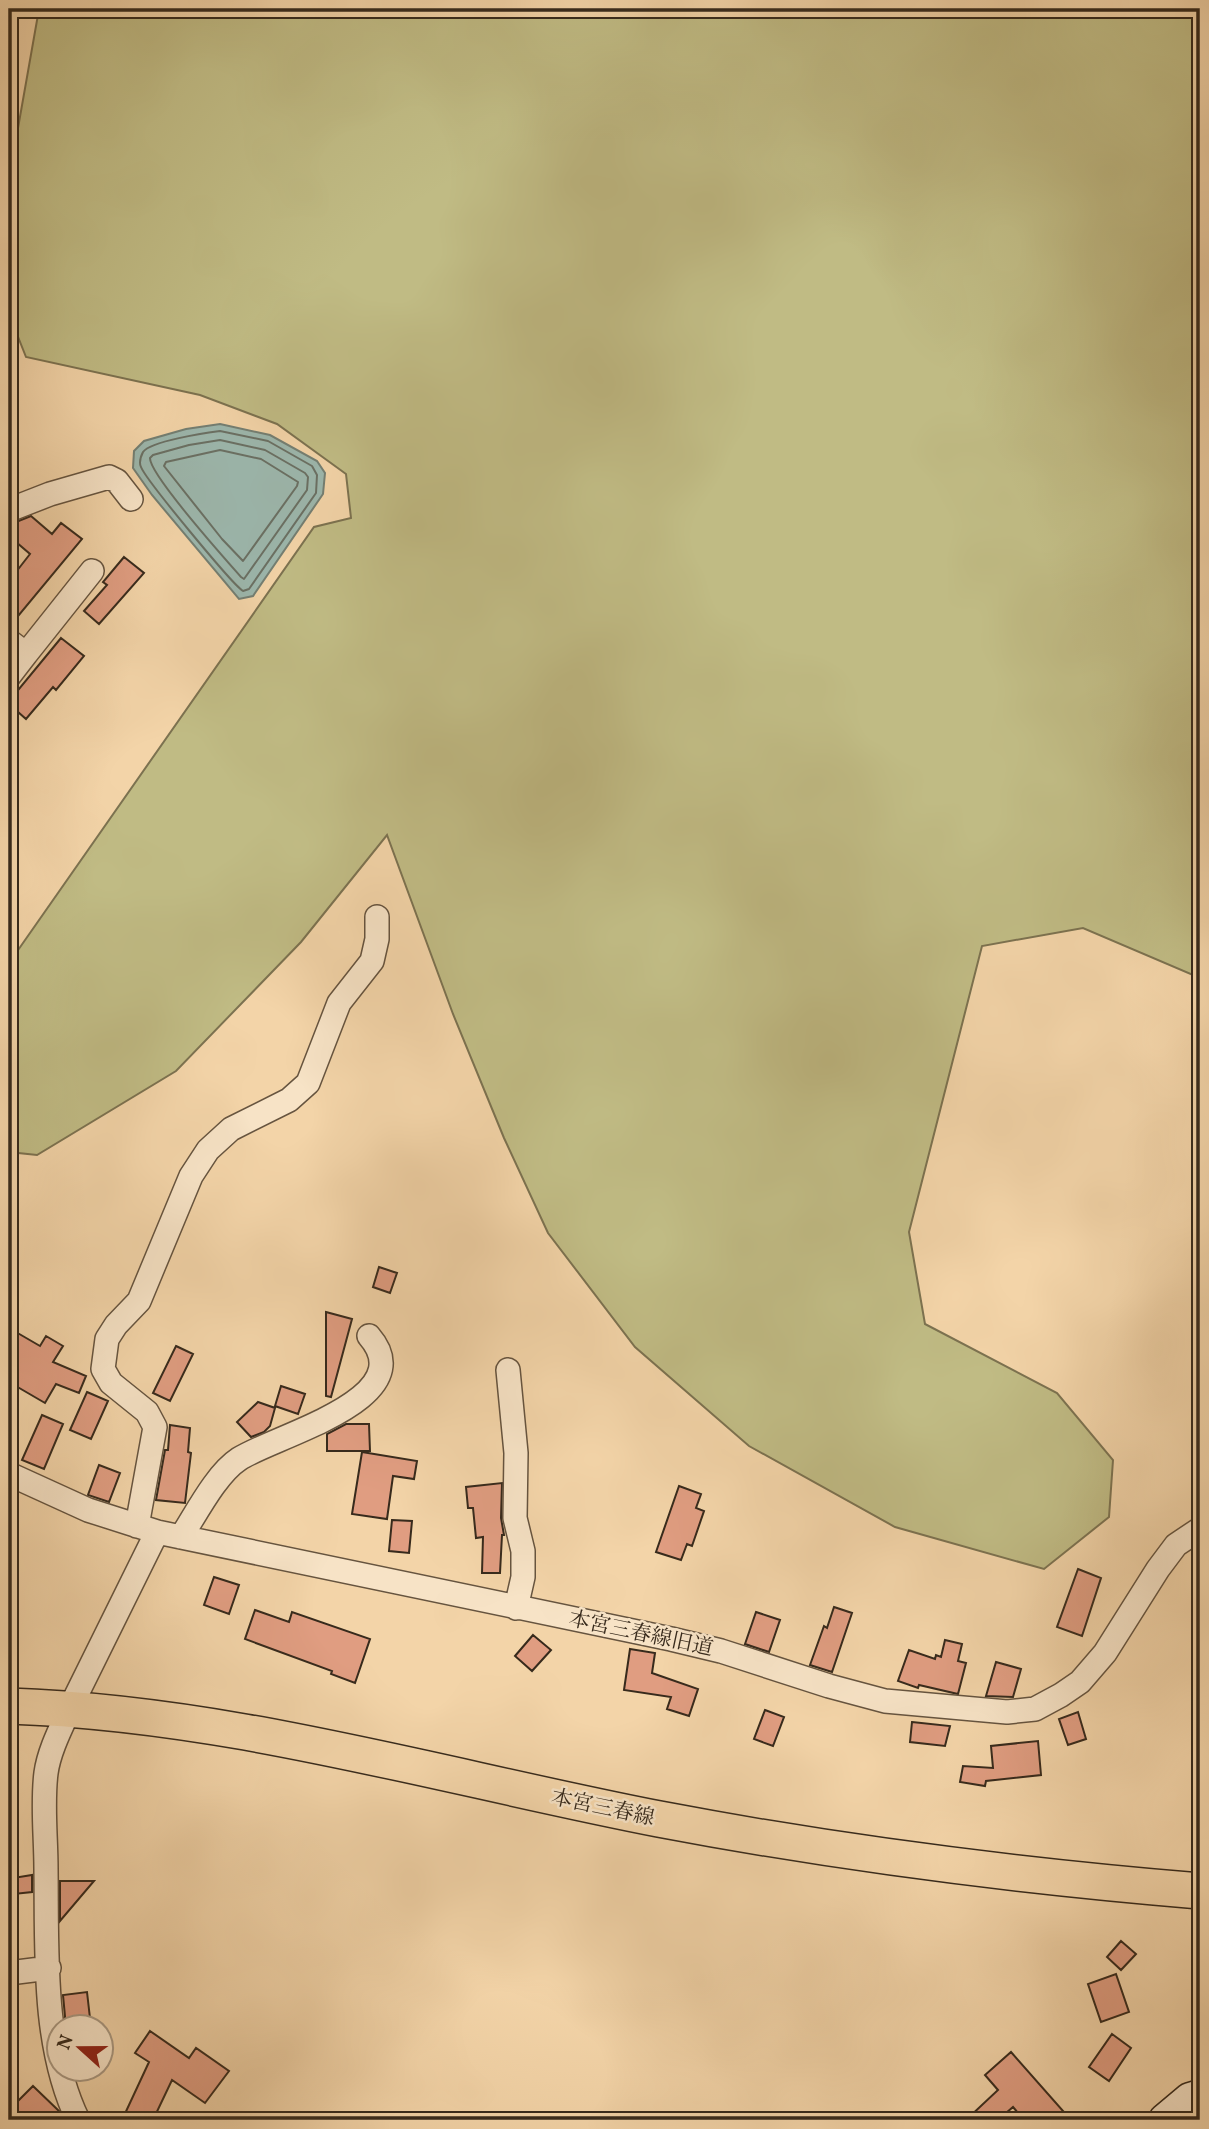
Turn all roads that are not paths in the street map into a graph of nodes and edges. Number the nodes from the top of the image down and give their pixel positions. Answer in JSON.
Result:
{"nodes":[{"id":1,"x":131,"y":499,"type":"dead end"},
{"id":2,"x":9,"y":510,"type":"edge"},
{"id":3,"x":92,"y":571,"type":"dead end"},
{"id":4,"x":17,"y":648,"type":"edge"},
{"id":5,"x":9,"y":676,"type":"edge"},
{"id":6,"x":377,"y":916,"type":"dead end"},
{"id":7,"x":369,"y":1336,"type":"dead end"},
{"id":8,"x":508,"y":1370,"type":"dead end"},
{"id":9,"x":9,"y":1474,"type":"edge"},
{"id":10,"x":147,"y":1529,"type":"junction"},
{"id":11,"x":1200,"y":1529,"type":"edge"},
{"id":12,"x":181,"y":1537,"type":"junction"},
{"id":13,"x":516,"y":1608,"type":"junction"},
{"id":14,"x":9,"y":1706,"type":"edge"},
{"id":15,"x":70,"y":1708,"type":"junction"},
{"id":16,"x":1200,"y":1891,"type":"edge"},
{"id":17,"x":49,"y":1968,"type":"junction"},
{"id":18,"x":9,"y":1973,"type":"edge"},
{"id":19,"x":1200,"y":2096,"type":"edge"},
{"id":20,"x":78,"y":2120,"type":"edge"},
{"id":21,"x":1165,"y":2120,"type":"edge"}],
"edges":[{"from":1,"to":2,"type":"street"},
{"from":3,"to":4,"type":"street"},
{"from":4,"to":5,"type":"street"},
{"from":6,"to":10,"type":"street"},
{"from":7,"to":12,"type":"street"},
{"from":8,"to":13,"type":"street"},
{"from":9,"to":10,"type":"street","name":"本宮三春線旧道"},
{"from":10,"to":12,"type":"street","name":"本宮三春線旧道"},
{"from":10,"to":15,"type":"street"},
{"from":11,"to":13,"type":"street","name":"本宮三春線旧道"},
{"from":12,"to":13,"type":"street","name":"本宮三春線旧道"},
{"from":14,"to":15,"type":"main road","name":"本宮三春線"},
{"from":15,"to":16,"type":"main road","name":"本宮三春線"},
{"from":15,"to":17,"type":"street"},
{"from":17,"to":18,"type":"street"},
{"from":17,"to":20,"type":"street"},
{"from":19,"to":21,"type":"street"}]}
